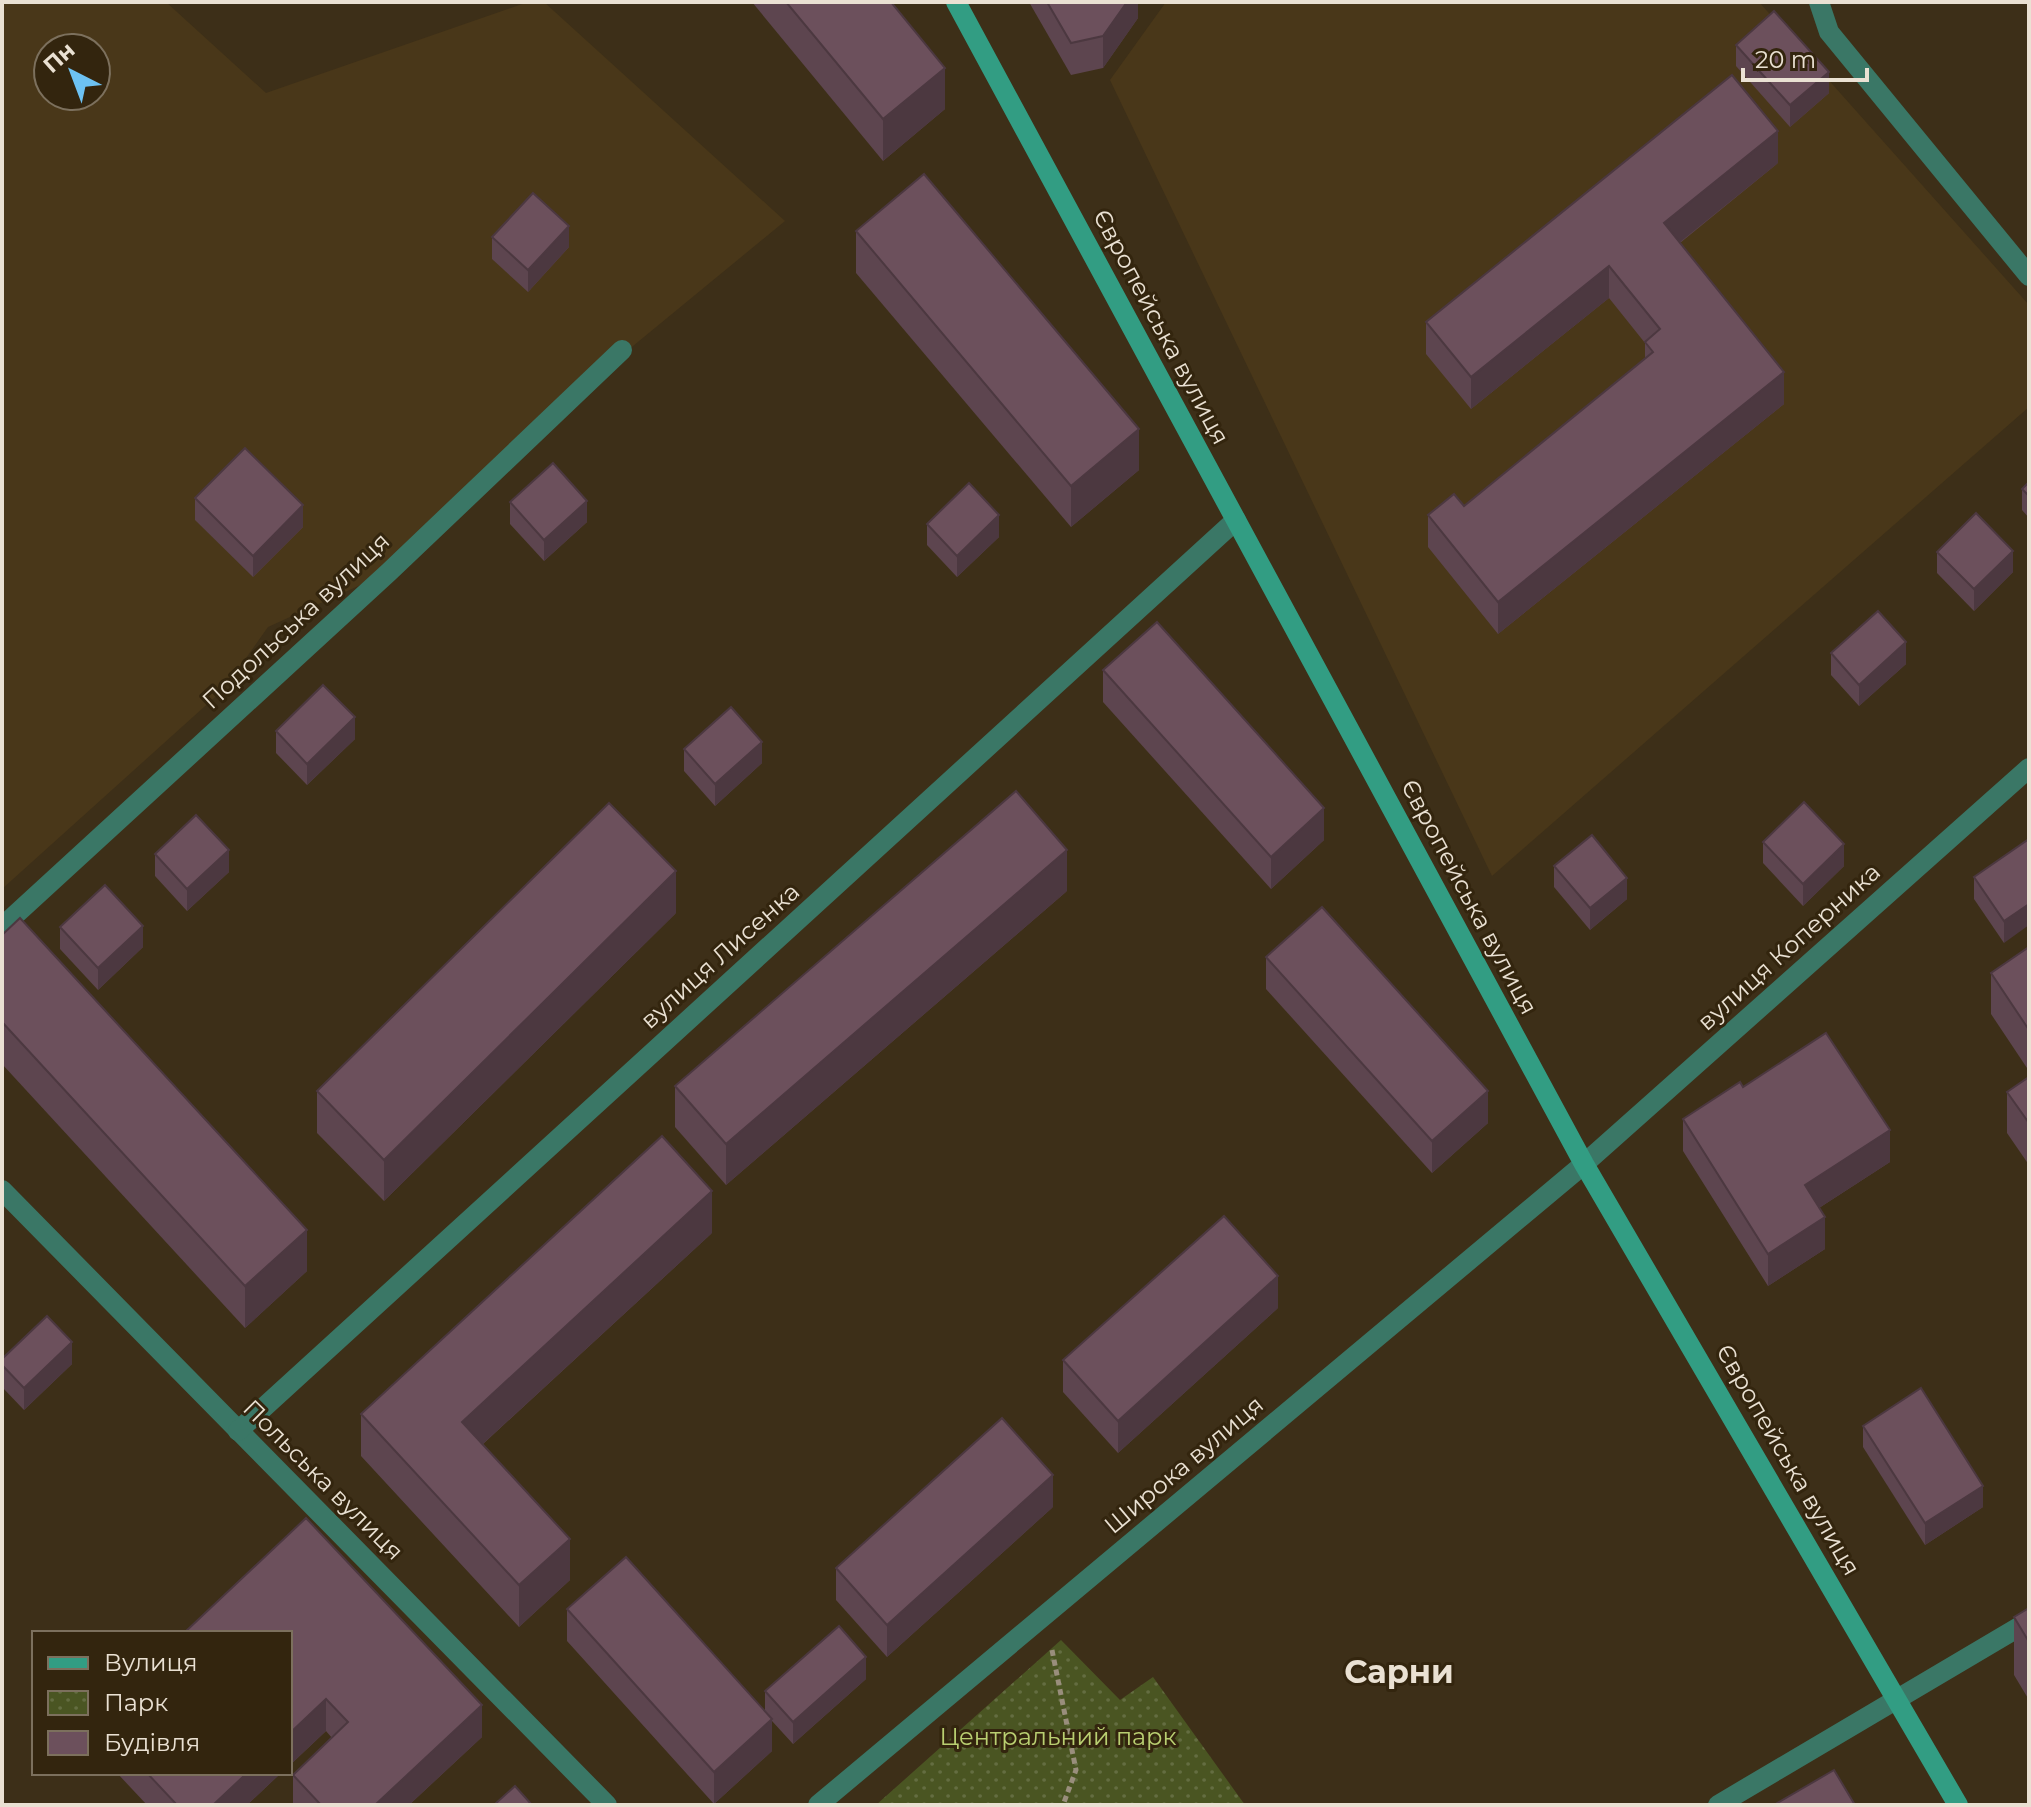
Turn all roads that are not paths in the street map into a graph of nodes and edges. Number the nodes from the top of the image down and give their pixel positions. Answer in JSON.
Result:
{"nodes":[{"id":1,"x":956,"y":2,"type":"edge"},
{"id":2,"x":1819,"y":2,"type":"edge"},
{"id":3,"x":2029,"y":276,"type":"edge"},
{"id":4,"x":622,"y":350,"type":"dead end"},
{"id":5,"x":1236,"y":520,"type":"junction"},
{"id":6,"x":2029,"y":768,"type":"edge"},
{"id":7,"x":2,"y":927,"type":"edge"},
{"id":8,"x":1584,"y":1164,"type":"junction"},
{"id":9,"x":2,"y":1190,"type":"edge"},
{"id":10,"x":238,"y":1431,"type":"junction"},
{"id":11,"x":2029,"y":1621,"type":"edge"},
{"id":12,"x":1898,"y":1699,"type":"junction"},
{"id":13,"x":607,"y":1805,"type":"edge"},
{"id":14,"x":818,"y":1805,"type":"edge"},
{"id":15,"x":1718,"y":1805,"type":"edge"},
{"id":16,"x":1958,"y":1805,"type":"edge"}],
"edges":[{"from":1,"to":5,"type":"main road","name":"Європейська вулиця"},
{"from":2,"to":3,"type":"street"},
{"from":4,"to":7,"type":"street","name":"Подольська вулиця"},
{"from":5,"to":8,"type":"main road","name":"Європейська вулиця"},
{"from":5,"to":10,"type":"street","name":"вулиця Лисенка"},
{"from":6,"to":8,"type":"street","name":"вулиця Коперника"},
{"from":8,"to":12,"type":"main road","name":"Європейська вулиця"},
{"from":8,"to":14,"type":"street","name":"Широка вулиця"},
{"from":9,"to":10,"type":"street","name":"Польська вулиця"},
{"from":10,"to":13,"type":"street","name":"Польська вулиця"},
{"from":11,"to":12,"type":"street"},
{"from":12,"to":15,"type":"street"},
{"from":12,"to":16,"type":"main road","name":"Європейська вулиця"}]}
